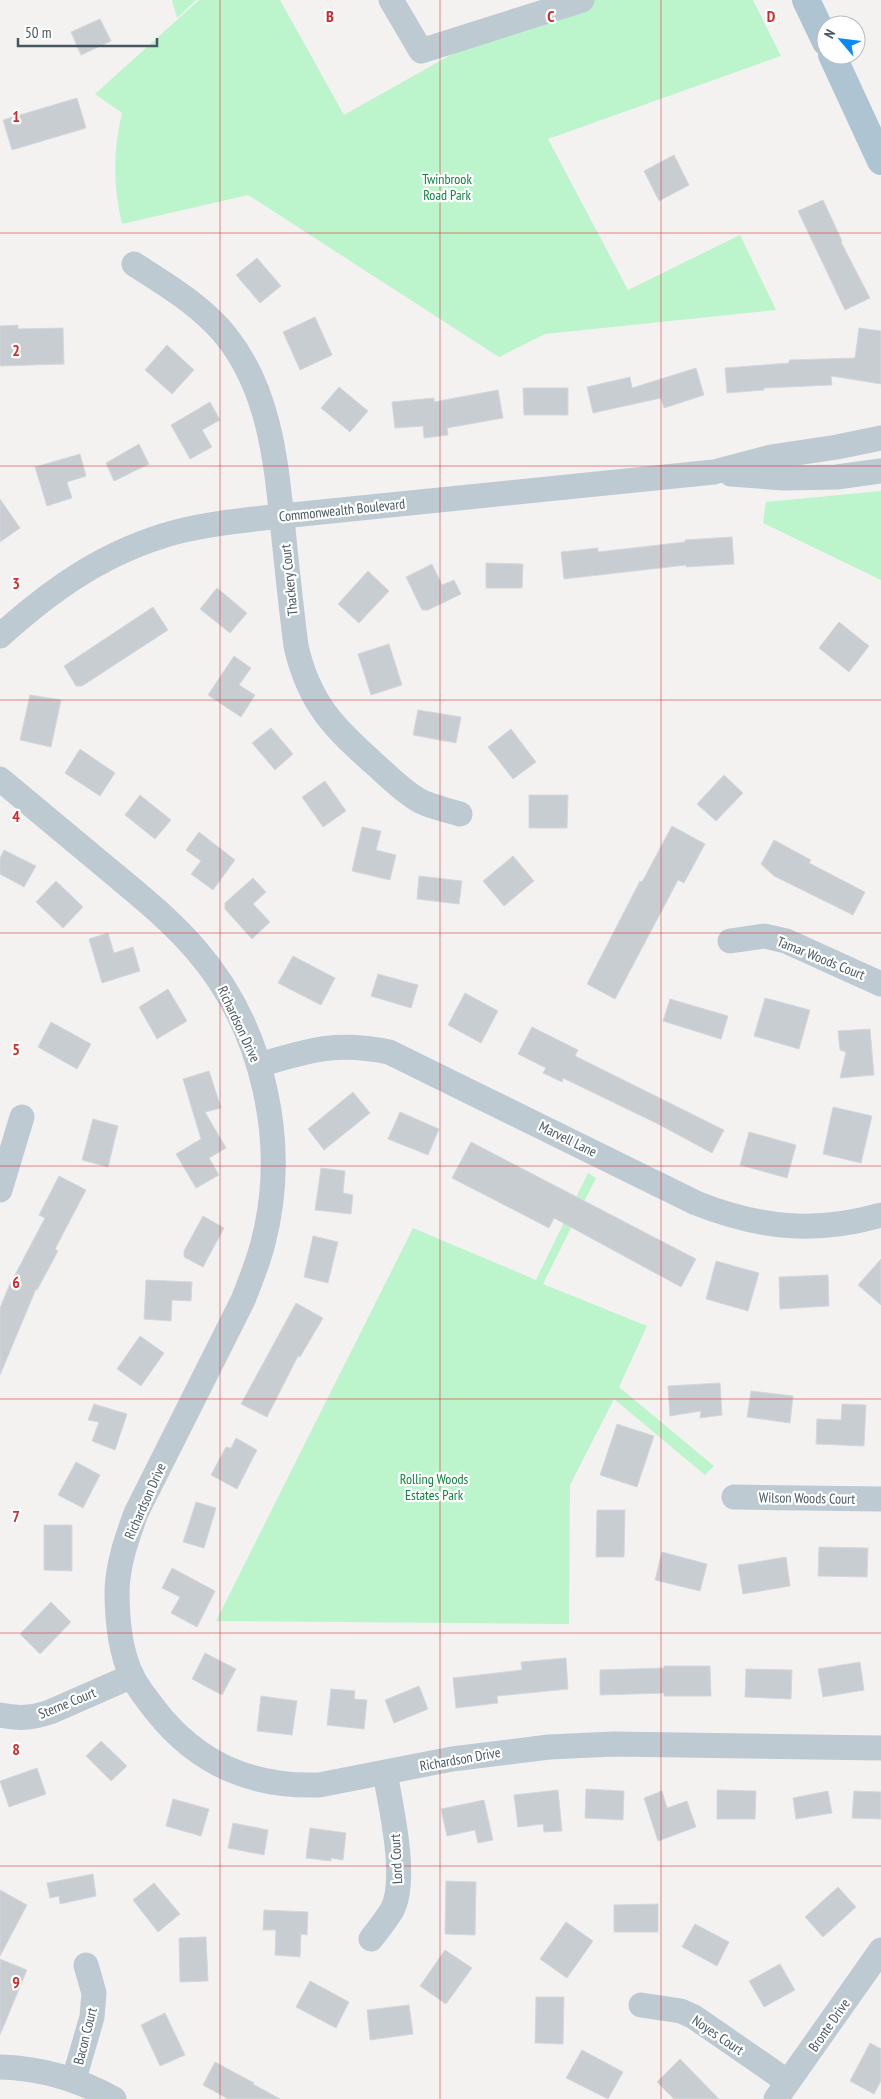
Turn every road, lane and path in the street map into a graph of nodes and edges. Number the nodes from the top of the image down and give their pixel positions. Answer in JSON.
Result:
{"nodes":[{"id":1,"x":391,"y":0,"type":"edge"},
{"id":2,"x":582,"y":0,"type":"edge"},
{"id":3,"x":806,"y":0,"type":"edge"},
{"id":4,"x":816,"y":21,"type":"edge"},
{"id":5,"x":837,"y":65,"type":"edge"},
{"id":6,"x":881,"y":162,"type":"edge"},
{"id":7,"x":134,"y":264,"type":"dead end"},
{"id":8,"x":881,"y":438,"type":"edge"},
{"id":9,"x":881,"y":471,"type":"edge"},
{"id":10,"x":714,"y":472,"type":"junction"},
{"id":11,"x":282,"y":516,"type":"junction"},
{"id":12,"x":0,"y":636,"type":"edge"},
{"id":13,"x":0,"y":779,"type":"edge"},
{"id":14,"x":460,"y":814,"type":"dead end"},
{"id":15,"x":730,"y":941,"type":"dead end"},
{"id":16,"x":881,"y":984,"type":"edge"},
{"id":17,"x":259,"y":1065,"type":"junction"},
{"id":18,"x":22,"y":1117,"type":"dead end"},
{"id":19,"x":0,"y":1190,"type":"edge"},
{"id":20,"x":881,"y":1215,"type":"edge"},
{"id":21,"x":734,"y":1497,"type":"dead end"},
{"id":22,"x":881,"y":1499,"type":"edge"},
{"id":23,"x":132,"y":1676,"type":"junction"},
{"id":24,"x":0,"y":1715,"type":"edge"},
{"id":25,"x":881,"y":1748,"type":"edge"},
{"id":26,"x":385,"y":1773,"type":"junction"},
{"id":27,"x":372,"y":1939,"type":"dead end"},
{"id":28,"x":881,"y":1950,"type":"edge"},
{"id":29,"x":86,"y":1965,"type":"dead end"},
{"id":30,"x":641,"y":2005,"type":"dead end"},
{"id":31,"x":0,"y":2067,"type":"edge"},
{"id":32,"x":74,"y":2079,"type":"junction"},
{"id":33,"x":782,"y":2091,"type":"edge"},
{"id":34,"x":114,"y":2099,"type":"edge"}],
"edges":[{"from":1,"to":2,"type":"street"},
{"from":3,"to":4,"type":"main road"},
{"from":5,"to":6,"type":"main road"},
{"from":7,"to":11,"type":"street","name":"Thackery Court"},
{"from":8,"to":10,"type":"street","name":"Commonwealth Boulevard"},
{"from":9,"to":10,"type":"street","name":"Commonwealth Boulevard"},
{"from":10,"to":11,"type":"street","name":"Commonwealth Boulevard"},
{"from":11,"to":12,"type":"street","name":"Commonwealth Boulevard"},
{"from":11,"to":14,"type":"street","name":"Thackery Court"},
{"from":13,"to":17,"type":"street","name":"Richardson Drive"},
{"from":15,"to":16,"type":"street","name":"Tamar Woods Court"},
{"from":17,"to":20,"type":"street","name":"Marvell Lane"},
{"from":17,"to":23,"type":"street","name":"Richardson Drive"},
{"from":18,"to":19,"type":"street"},
{"from":21,"to":22,"type":"street","name":"Wilson Woods Court"},
{"from":23,"to":24,"type":"street","name":"Sterne Court"},
{"from":23,"to":26,"type":"street","name":"Richardson Drive"},
{"from":25,"to":26,"type":"street","name":"Richardson Drive"},
{"from":26,"to":27,"type":"street","name":"Lord Court"},
{"from":28,"to":33,"type":"street","name":"Bronte Drive"},
{"from":29,"to":32,"type":"street","name":"Bacon Court"},
{"from":30,"to":33,"type":"street","name":"Noyes Court"},
{"from":31,"to":32,"type":"street"},
{"from":32,"to":34,"type":"street"}]}
